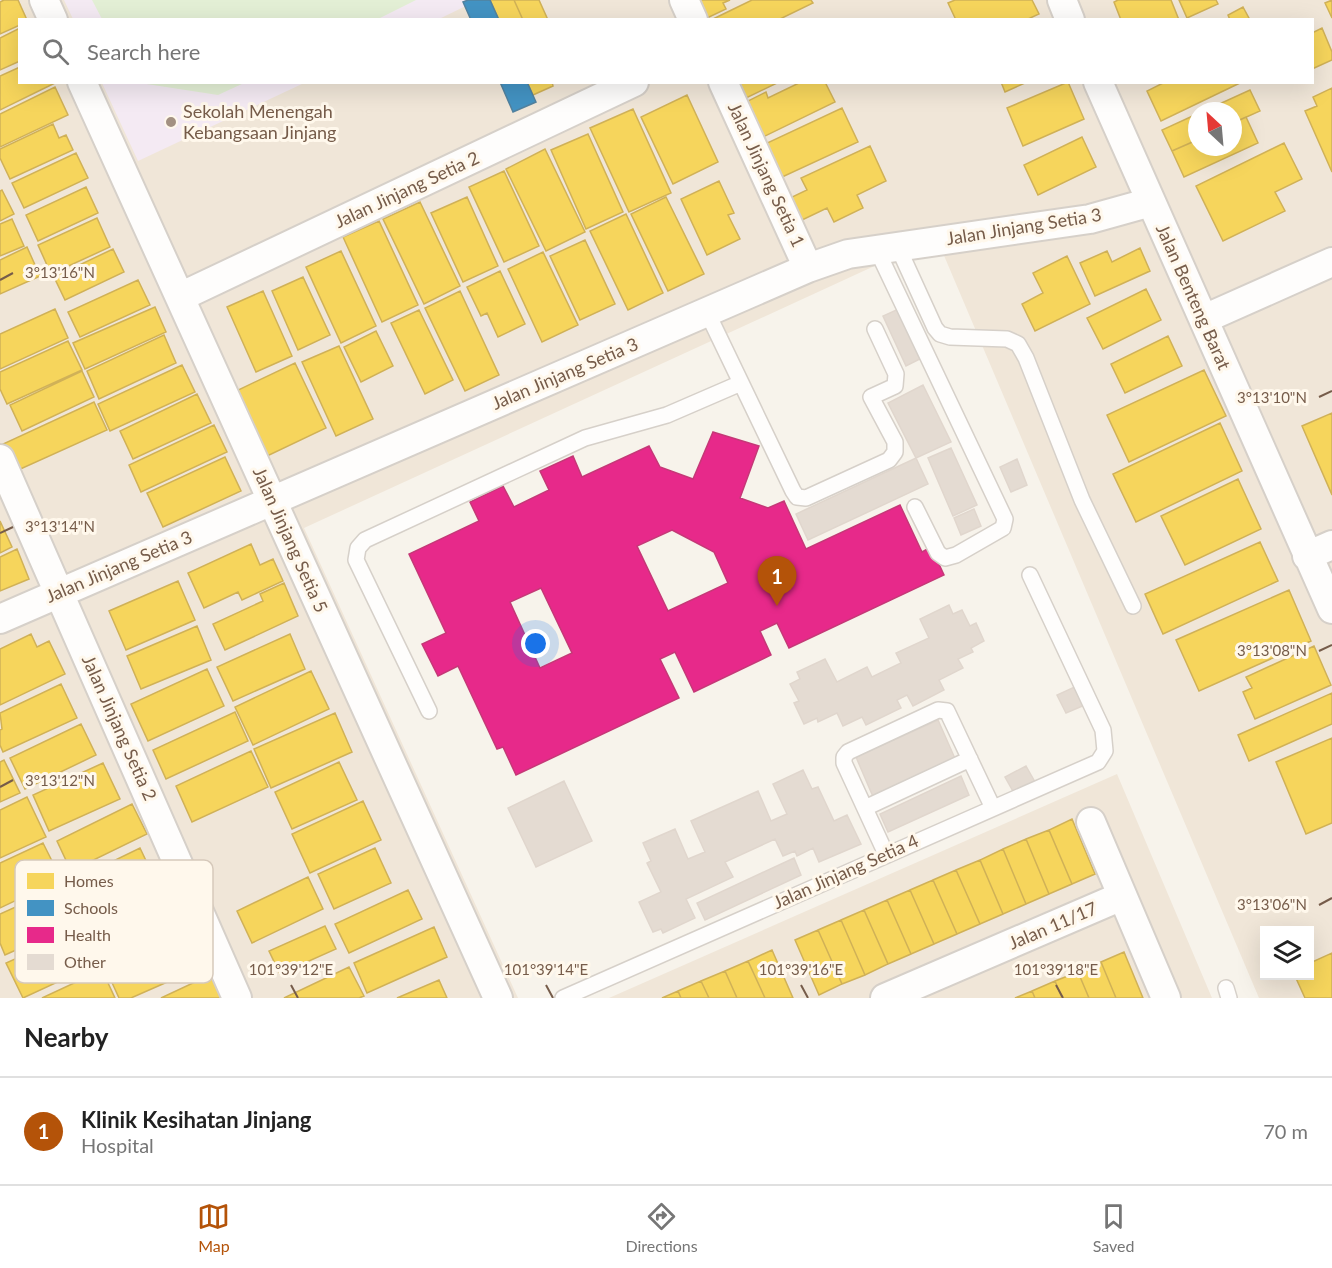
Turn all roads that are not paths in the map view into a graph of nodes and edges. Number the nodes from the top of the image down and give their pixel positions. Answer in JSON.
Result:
{"nodes":[{"id":1,"x":44,"y":0,"type":"edge"},
{"id":2,"x":684,"y":0,"type":"edge"},
{"id":3,"x":1062,"y":0,"type":"edge"},
{"id":4,"x":52,"y":18,"type":"edge"},
{"id":5,"x":692,"y":18,"type":"edge"},
{"id":6,"x":1069,"y":18,"type":"edge"},
{"id":7,"x":83,"y":84,"type":"edge"},
{"id":8,"x":630,"y":84,"type":"edge"},
{"id":9,"x":724,"y":84,"type":"edge"},
{"id":10,"x":1099,"y":84,"type":"edge"},
{"id":11,"x":1151,"y":202,"type":"junction"},
{"id":12,"x":887,"y":248,"type":"junction"},
{"id":13,"x":1332,"y":262,"type":"edge"},
{"id":14,"x":808,"y":268,"type":"junction"},
{"id":15,"x":180,"y":297,"type":"junction"},
{"id":16,"x":707,"y":312,"type":"junction"},
{"id":17,"x":1204,"y":319,"type":"junction"},
{"id":18,"x":875,"y":329,"type":"dead end"},
{"id":19,"x":741,"y":384,"type":"junction"},
{"id":20,"x":0,"y":459,"type":"edge"},
{"id":21,"x":272,"y":501,"type":"junction"},
{"id":22,"x":915,"y":507,"type":"dead end"},
{"id":23,"x":1320,"y":550,"type":"edge"},
{"id":24,"x":1030,"y":575,"type":"dead end"},
{"id":25,"x":60,"y":593,"type":"junction"},
{"id":26,"x":1133,"y":606,"type":"dead end"},
{"id":27,"x":1332,"y":609,"type":"edge"},
{"id":28,"x":0,"y":619,"type":"edge"},
{"id":29,"x":429,"y":711,"type":"dead end"},
{"id":30,"x":970,"y":759,"type":"junction"},
{"id":31,"x":865,"y":808,"type":"junction"},
{"id":32,"x":993,"y":808,"type":"junction"},
{"id":33,"x":1091,"y":822,"type":"dead end"},
{"id":34,"x":886,"y":854,"type":"junction"},
{"id":35,"x":177,"y":860,"type":"edge"},
{"id":36,"x":1122,"y":896,"type":"junction"},
{"id":37,"x":213,"y":943,"type":"edge"},
{"id":38,"x":237,"y":998,"type":"edge"},
{"id":39,"x":498,"y":998,"type":"edge"},
{"id":40,"x":564,"y":998,"type":"edge"},
{"id":41,"x":885,"y":998,"type":"edge"},
{"id":42,"x":1166,"y":998,"type":"edge"}],
"edges":[{"from":1,"to":4,"type":"street"},
{"from":2,"to":5,"type":"street"},
{"from":3,"to":6,"type":"street"},
{"from":7,"to":15,"type":"street","name":"Jalan Jinjang Setia 5"},
{"from":8,"to":15,"type":"street","name":"Jalan Jinjang Setia 2"},
{"from":9,"to":14,"type":"street","name":"Jalan Jinjang Setia 1"},
{"from":10,"to":11,"type":"street","name":"Jalan Benteng Barat"},
{"from":11,"to":12,"type":"street","name":"Jalan Jinjang Setia 3"},
{"from":11,"to":17,"type":"street","name":"Jalan Benteng Barat"},
{"from":12,"to":14,"type":"street","name":"Jalan Jinjang Setia 3"},
{"from":12,"to":22,"type":"lane"},
{"from":12,"to":26,"type":"lane"},
{"from":13,"to":17,"type":"street"},
{"from":14,"to":16,"type":"street","name":"Jalan Jinjang Setia 3"},
{"from":15,"to":21,"type":"street","name":"Jalan Jinjang Setia 5"},
{"from":16,"to":19,"type":"lane"},
{"from":16,"to":21,"type":"street","name":"Jalan Jinjang Setia 3"},
{"from":17,"to":23,"type":"street","name":"Jalan Benteng Barat"},
{"from":18,"to":19,"type":"lane"},
{"from":19,"to":29,"type":"lane"},
{"from":20,"to":25,"type":"street","name":"Jalan Jinjang Setia 2"},
{"from":21,"to":25,"type":"street","name":"Jalan Jinjang Setia 3"},
{"from":21,"to":39,"type":"street","name":"Jalan Jinjang Setia 5"},
{"from":23,"to":27,"type":"street","name":"Jalan Benteng Barat"},
{"from":24,"to":32,"type":"lane","name":"Jalan Jinjang Setia 4"},
{"from":25,"to":28,"type":"street","name":"Jalan Jinjang Setia 3"},
{"from":25,"to":35,"type":"street","name":"Jalan Jinjang Setia 2"},
{"from":30,"to":31,"type":"lane"},
{"from":30,"to":31,"type":"lane"},
{"from":30,"to":32,"type":"lane"},
{"from":31,"to":34,"type":"lane"},
{"from":32,"to":34,"type":"lane","name":"Jalan Jinjang Setia 4"},
{"from":33,"to":36,"type":"street"},
{"from":34,"to":40,"type":"lane","name":"Jalan Jinjang Setia 4"},
{"from":36,"to":41,"type":"street","name":"Jalan 11/17"},
{"from":36,"to":42,"type":"street"},
{"from":37,"to":38,"type":"street","name":"Jalan Jinjang Setia 2"}]}
